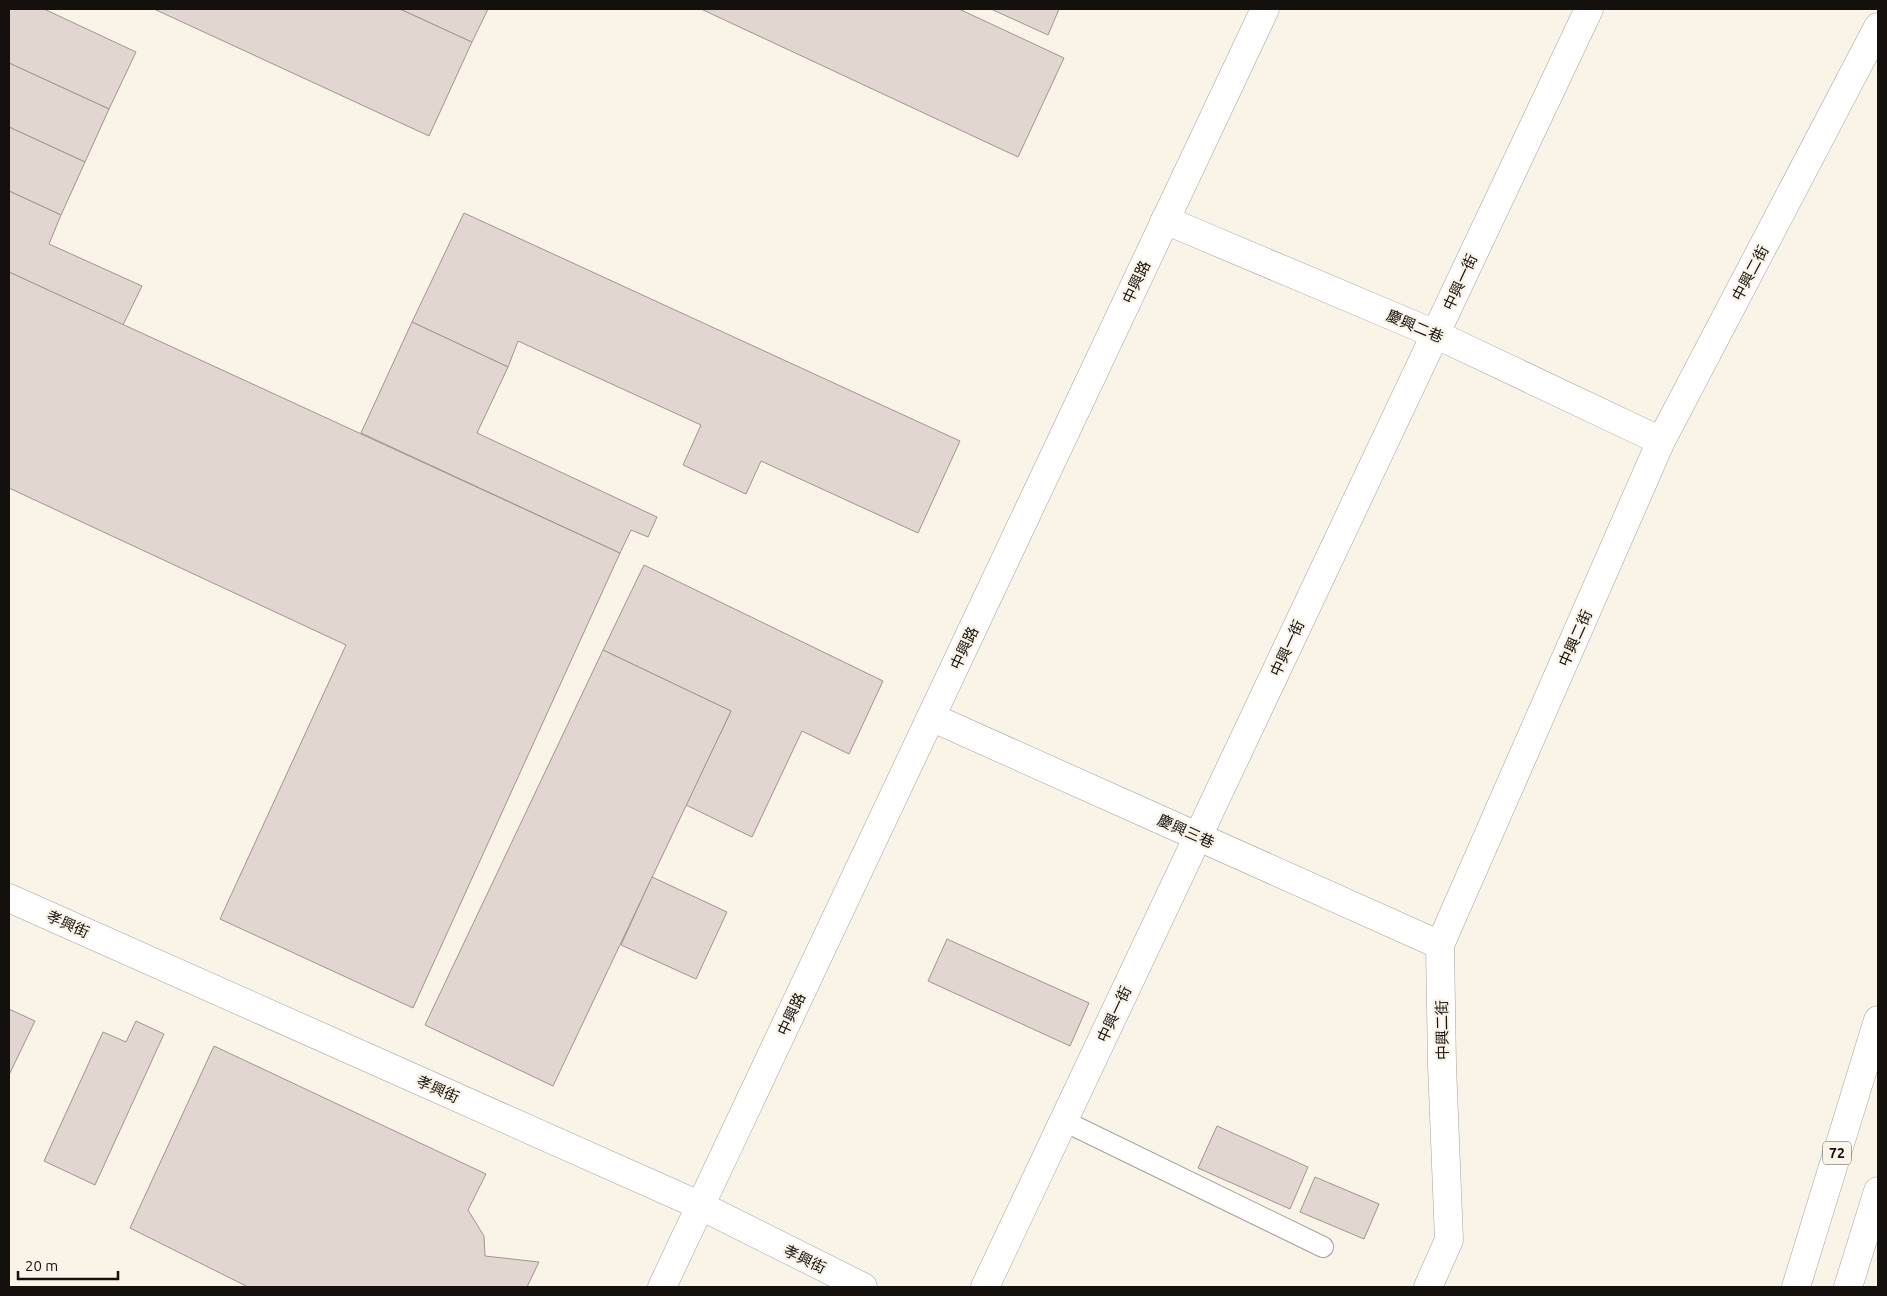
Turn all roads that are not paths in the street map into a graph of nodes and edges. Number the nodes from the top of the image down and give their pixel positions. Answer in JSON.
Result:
{"nodes":[{"id":1,"x":1265,"y":9,"type":"edge"},
{"id":2,"x":1589,"y":9,"type":"edge"},
{"id":3,"x":1878,"y":27,"type":"edge"},
{"id":4,"x":1165,"y":220,"type":"junction"},
{"id":5,"x":1436,"y":334,"type":"junction"},
{"id":6,"x":1661,"y":441,"type":"junction"},
{"id":7,"x":931,"y":717,"type":"junction"},
{"id":8,"x":1198,"y":837,"type":"junction"},
{"id":9,"x":9,"y":898,"type":"edge"},
{"id":10,"x":1440,"y":946,"type":"junction"},
{"id":11,"x":1878,"y":1020,"type":"edge"},
{"id":12,"x":1064,"y":1120,"type":"junction"},
{"id":13,"x":1878,"y":1191,"type":"edge"},
{"id":14,"x":701,"y":1206,"type":"junction"},
{"id":15,"x":1323,"y":1247,"type":"dead end"},
{"id":16,"x":662,"y":1287,"type":"edge"},
{"id":17,"x":863,"y":1287,"type":"edge"},
{"id":18,"x":985,"y":1287,"type":"edge"},
{"id":19,"x":1428,"y":1287,"type":"edge"},
{"id":20,"x":1796,"y":1287,"type":"edge"},
{"id":21,"x":1848,"y":1287,"type":"edge"}],
"edges":[{"from":1,"to":4,"type":"main road","name":"中興路"},
{"from":2,"to":5,"type":"main road","name":"中興一街"},
{"from":3,"to":6,"type":"main road","name":"中興二街"},
{"from":4,"to":5,"type":"main road","name":"慶興二巷"},
{"from":4,"to":7,"type":"main road","name":"中興路"},
{"from":5,"to":6,"type":"main road","name":"慶興二巷"},
{"from":5,"to":8,"type":"main road","name":"中興一街"},
{"from":6,"to":10,"type":"main road","name":"中興二街"},
{"from":7,"to":8,"type":"main road","name":"慶興三巷"},
{"from":7,"to":14,"type":"main road","name":"中興路"},
{"from":8,"to":10,"type":"main road","name":"慶興三巷"},
{"from":8,"to":12,"type":"main road","name":"中興一街"},
{"from":9,"to":14,"type":"main road","name":"孝興街"},
{"from":10,"to":19,"type":"main road","name":"中興二街"},
{"from":11,"to":20,"type":"main road","number":"72"},
{"from":12,"to":15,"type":"lane"},
{"from":12,"to":18,"type":"main road","name":"中興一街"},
{"from":13,"to":21,"type":"main road"},
{"from":14,"to":16,"type":"main road","name":"中興路"},
{"from":14,"to":17,"type":"main road","name":"孝興街"}]}
